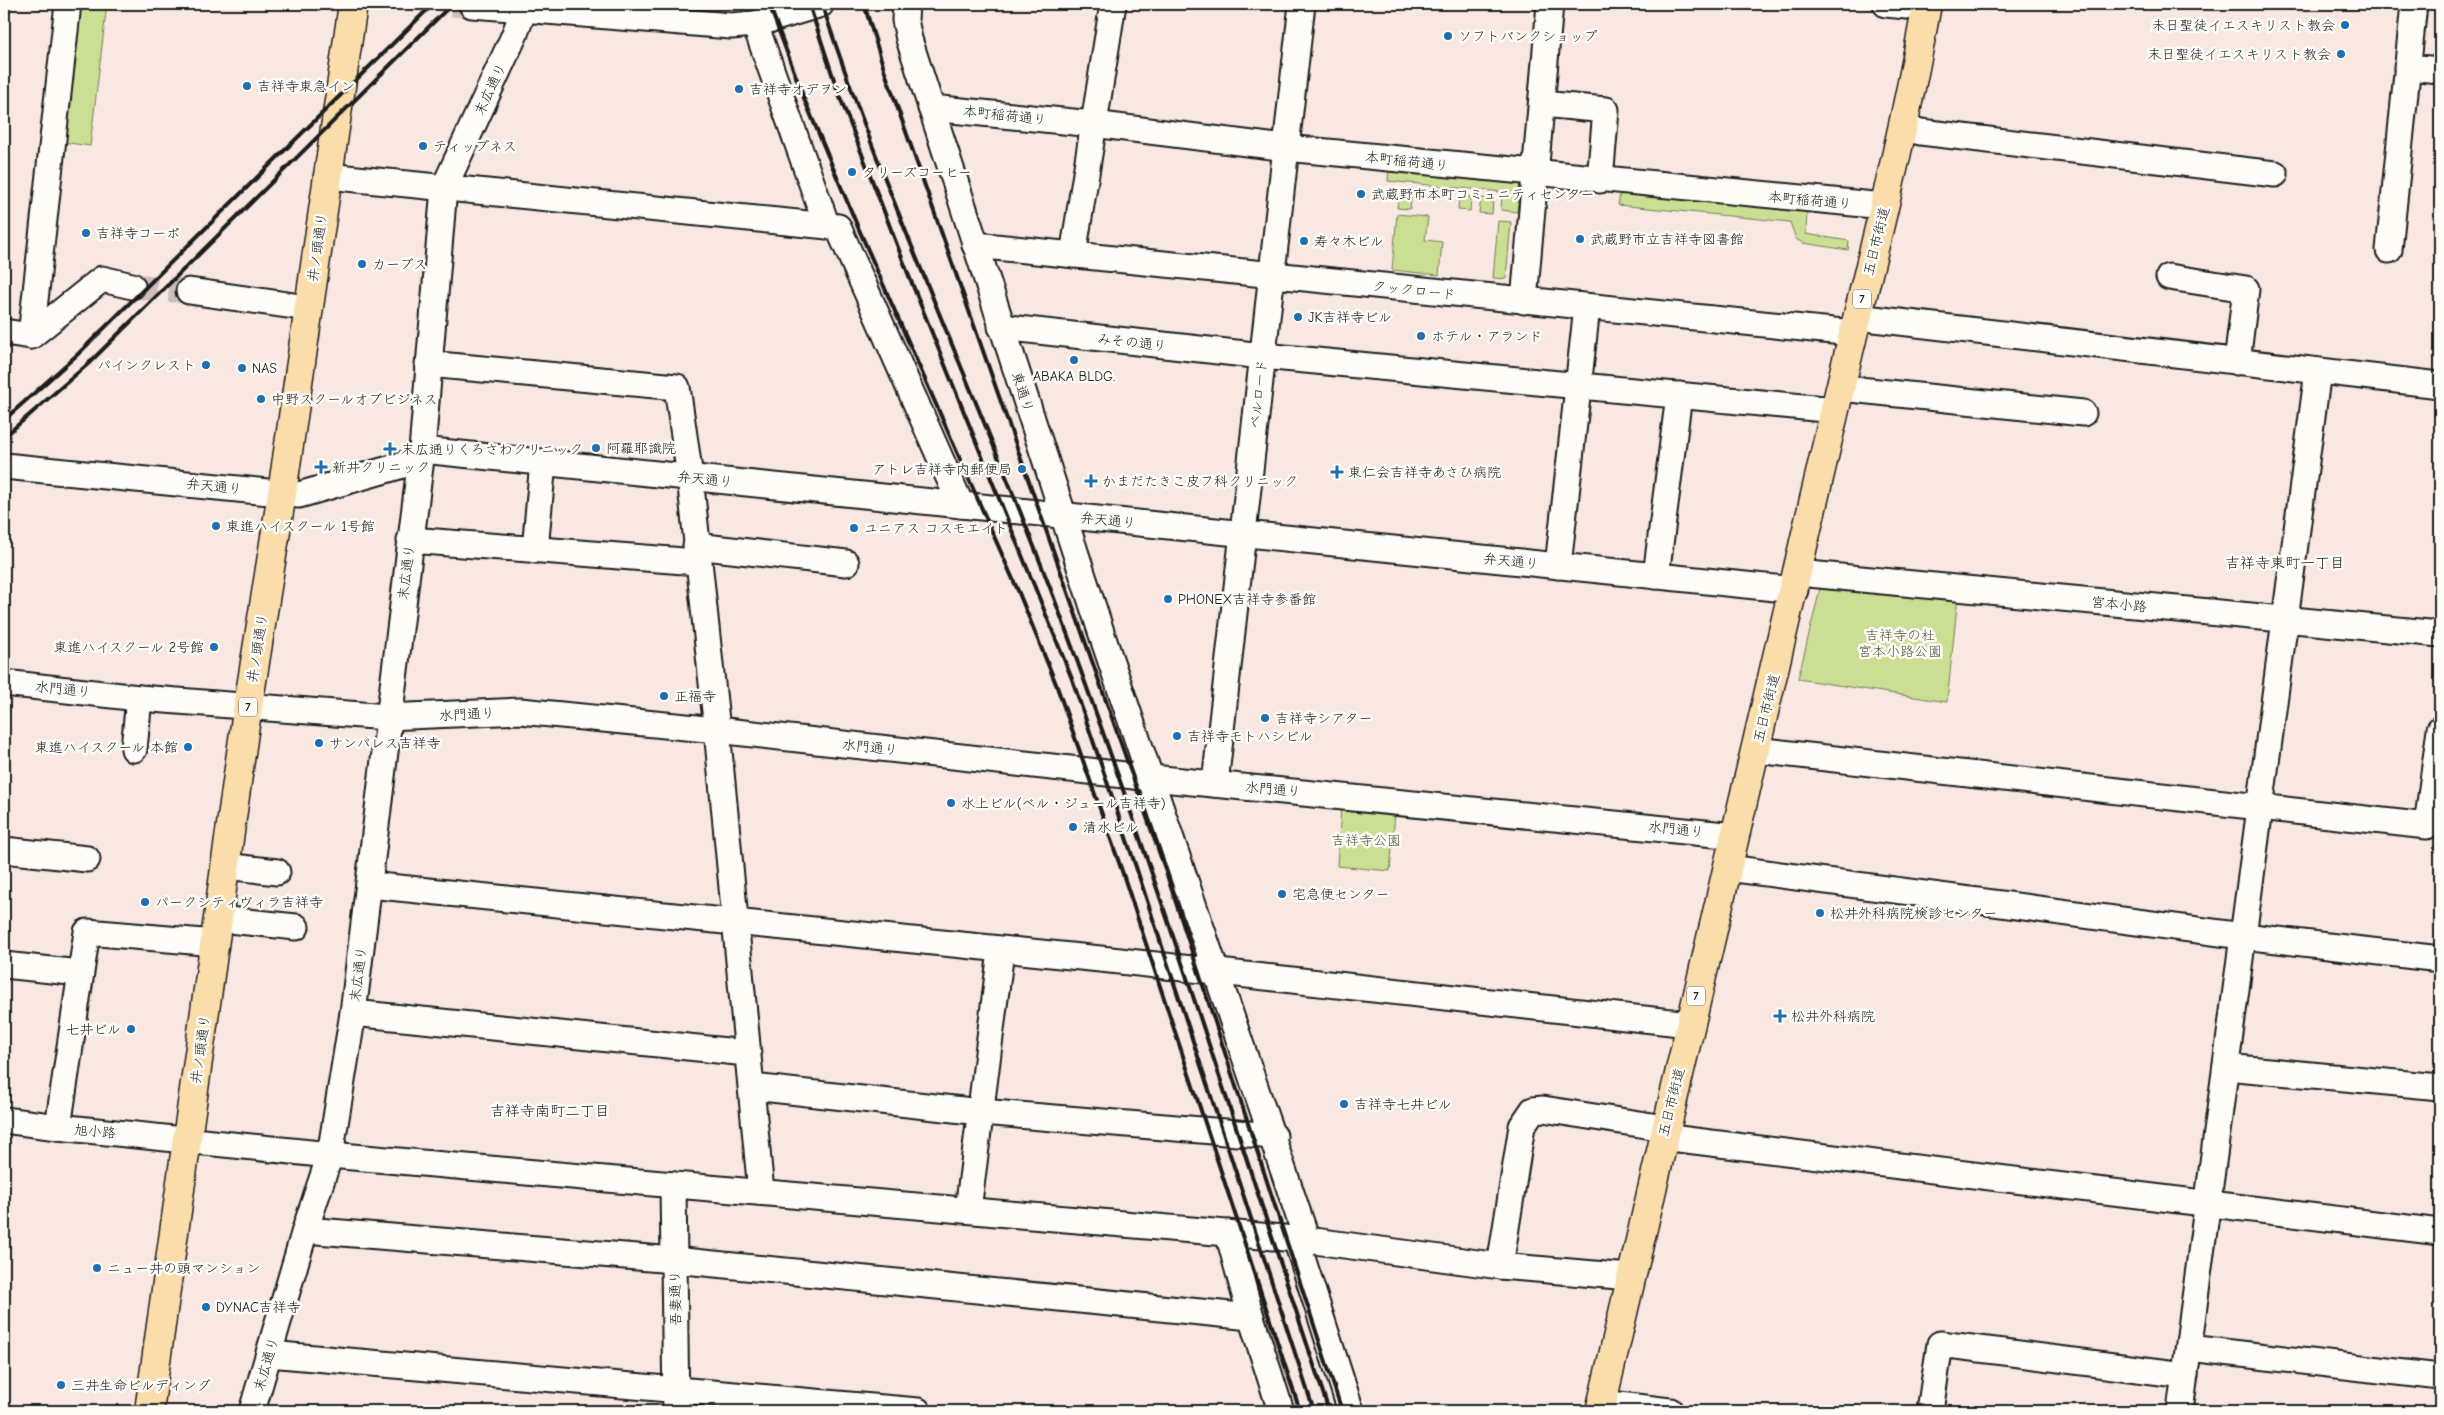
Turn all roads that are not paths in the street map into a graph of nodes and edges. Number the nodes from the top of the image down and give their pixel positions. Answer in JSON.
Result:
{"nodes":[{"id":1,"x":68,"y":4,"type":"edge"},
{"id":2,"x":353,"y":4,"type":"edge"},
{"id":3,"x":821,"y":4,"type":"edge"},
{"id":4,"x":906,"y":4,"type":"edge"},
{"id":5,"x":1113,"y":4,"type":"edge"},
{"id":6,"x":1302,"y":4,"type":"edge"},
{"id":7,"x":1550,"y":4,"type":"edge"},
{"id":8,"x":1886,"y":4,"type":"edge"},
{"id":9,"x":2414,"y":4,"type":"edge"},
{"id":10,"x":472,"y":5,"type":"dead end"},
{"id":11,"x":525,"y":6,"type":"edge"},
{"id":12,"x":1927,"y":6,"type":"edge"},
{"id":13,"x":754,"y":24,"type":"junction"},
{"id":14,"x":2407,"y":68,"type":"junction"},
{"id":15,"x":2440,"y":70,"type":"edge"},
{"id":16,"x":1542,"y":104,"type":"junction"},
{"id":17,"x":931,"y":108,"type":"junction"},
{"id":18,"x":1093,"y":124,"type":"junction"},
{"id":19,"x":1903,"y":128,"type":"junction"},
{"id":20,"x":1286,"y":148,"type":"junction"},
{"id":21,"x":1536,"y":174,"type":"junction"},
{"id":22,"x":2275,"y":174,"type":"dead end"},
{"id":23,"x":327,"y":176,"type":"junction"},
{"id":24,"x":1600,"y":180,"type":"junction"},
{"id":25,"x":444,"y":188,"type":"junction"},
{"id":26,"x":1884,"y":206,"type":"junction"},
{"id":27,"x":827,"y":226,"type":"junction"},
{"id":28,"x":974,"y":245,"type":"junction"},
{"id":29,"x":2389,"y":250,"type":"dead end"},
{"id":30,"x":1073,"y":255,"type":"junction"},
{"id":31,"x":1272,"y":275,"type":"junction"},
{"id":32,"x":2169,"y":277,"type":"dead end"},
{"id":33,"x":132,"y":286,"type":"tunnel mouth"},
{"id":34,"x":189,"y":291,"type":"tunnel mouth"},
{"id":35,"x":1524,"y":301,"type":"junction"},
{"id":36,"x":1587,"y":307,"type":"junction"},
{"id":37,"x":308,"y":308,"type":"junction"},
{"id":38,"x":1855,"y":325,"type":"junction"},
{"id":39,"x":1001,"y":327,"type":"junction"},
{"id":40,"x":4,"y":332,"type":"edge"},
{"id":41,"x":31,"y":336,"type":"junction"},
{"id":42,"x":1263,"y":356,"type":"junction"},
{"id":43,"x":2237,"y":362,"type":"junction"},
{"id":44,"x":428,"y":364,"type":"junction"},
{"id":45,"x":2318,"y":371,"type":"junction"},
{"id":46,"x":2440,"y":385,"type":"edge"},
{"id":47,"x":1578,"y":386,"type":"junction"},
{"id":48,"x":1679,"y":395,"type":"junction"},
{"id":49,"x":1838,"y":399,"type":"junction"},
{"id":50,"x":2083,"y":413,"type":"dead end"},
{"id":51,"x":421,"y":455,"type":"junction"},
{"id":52,"x":543,"y":462,"type":"junction"},
{"id":53,"x":4,"y":466,"type":"edge"},
{"id":54,"x":690,"y":477,"type":"junction"},
{"id":55,"x":282,"y":493,"type":"junction"},
{"id":56,"x":961,"y":505,"type":"junction"},
{"id":57,"x":1064,"y":515,"type":"junction"},
{"id":58,"x":1243,"y":534,"type":"junction"},
{"id":59,"x":410,"y":540,"type":"junction"},
{"id":60,"x":535,"y":550,"type":"junction"},
{"id":61,"x":697,"y":554,"type":"junction"},
{"id":62,"x":846,"y":563,"type":"dead end"},
{"id":63,"x":1558,"y":566,"type":"junction"},
{"id":64,"x":1656,"y":576,"type":"junction"},
{"id":65,"x":1796,"y":582,"type":"junction"},
{"id":66,"x":2285,"y":620,"type":"junction"},
{"id":67,"x":2440,"y":634,"type":"edge"},
{"id":68,"x":4,"y":683,"type":"edge"},
{"id":69,"x":139,"y":698,"type":"junction"},
{"id":70,"x":248,"y":706,"type":"junction"},
{"id":71,"x":387,"y":717,"type":"junction"},
{"id":72,"x":2440,"y":729,"type":"edge"},
{"id":73,"x":717,"y":730,"type":"junction"},
{"id":74,"x":134,"y":749,"type":"dead end"},
{"id":75,"x":1756,"y":750,"type":"junction"},
{"id":76,"x":1152,"y":778,"type":"junction"},
{"id":77,"x":1215,"y":784,"type":"junction"},
{"id":78,"x":2260,"y":806,"type":"junction"},
{"id":79,"x":1735,"y":836,"type":"junction"},
{"id":80,"x":4,"y":850,"type":"edge"},
{"id":81,"x":87,"y":859,"type":"dead end"},
{"id":82,"x":226,"y":866,"type":"junction"},
{"id":83,"x":1728,"y":868,"type":"junction"},
{"id":84,"x":277,"y":872,"type":"dead end"},
{"id":85,"x":369,"y":885,"type":"junction"},
{"id":86,"x":736,"y":922,"type":"junction"},
{"id":87,"x":296,"y":927,"type":"dead end"},
{"id":88,"x":217,"y":931,"type":"junction"},
{"id":89,"x":2243,"y":936,"type":"junction"},
{"id":90,"x":1001,"y":950,"type":"junction"},
{"id":91,"x":2440,"y":960,"type":"edge"},
{"id":92,"x":4,"y":964,"type":"edge"},
{"id":93,"x":1217,"y":972,"type":"junction"},
{"id":94,"x":80,"y":974,"type":"junction"},
{"id":95,"x":353,"y":1013,"type":"junction"},
{"id":96,"x":1689,"y":1024,"type":"junction"},
{"id":97,"x":747,"y":1053,"type":"junction"},
{"id":98,"x":2226,"y":1067,"type":"junction"},
{"id":99,"x":2440,"y":1086,"type":"edge"},
{"id":100,"x":752,"y":1087,"type":"junction"},
{"id":101,"x":982,"y":1112,"type":"junction"},
{"id":102,"x":4,"y":1120,"type":"edge"},
{"id":103,"x":58,"y":1128,"type":"junction"},
{"id":104,"x":1664,"y":1132,"type":"junction"},
{"id":105,"x":1274,"y":1136,"type":"junction"},
{"id":106,"x":187,"y":1140,"type":"junction"},
{"id":107,"x":330,"y":1155,"type":"junction"},
{"id":108,"x":674,"y":1185,"type":"junction"},
{"id":109,"x":761,"y":1192,"type":"junction"},
{"id":110,"x":2208,"y":1204,"type":"junction"},
{"id":111,"x":968,"y":1210,"type":"junction"},
{"id":112,"x":305,"y":1230,"type":"junction"},
{"id":113,"x":2440,"y":1232,"type":"edge"},
{"id":114,"x":1228,"y":1233,"type":"junction"},
{"id":115,"x":1302,"y":1240,"type":"junction"},
{"id":116,"x":674,"y":1260,"type":"junction"},
{"id":117,"x":1500,"y":1266,"type":"junction"},
{"id":118,"x":1630,"y":1277,"type":"junction"},
{"id":119,"x":1251,"y":1317,"type":"junction"},
{"id":120,"x":2189,"y":1348,"type":"junction"},
{"id":121,"x":269,"y":1354,"type":"junction"},
{"id":122,"x":2185,"y":1375,"type":"junction"},
{"id":123,"x":2440,"y":1377,"type":"edge"},
{"id":124,"x":676,"y":1400,"type":"edge"},
{"id":125,"x":1601,"y":1407,"type":"edge"},
{"id":126,"x":149,"y":1411,"type":"edge"},
{"id":127,"x":252,"y":1411,"type":"edge"},
{"id":128,"x":918,"y":1411,"type":"edge"},
{"id":129,"x":1281,"y":1411,"type":"edge"},
{"id":130,"x":1351,"y":1411,"type":"edge"},
{"id":131,"x":1670,"y":1411,"type":"edge"},
{"id":132,"x":1930,"y":1411,"type":"edge"},
{"id":133,"x":2180,"y":1411,"type":"edge"}],
"edges":[{"from":1,"to":41,"type":"street"},
{"from":2,"to":23,"type":"main road","name":"井ノ頭通り","number":"7"},
{"from":3,"to":13,"type":"street"},
{"from":4,"to":17,"type":"street","name":"東通り"},
{"from":5,"to":18,"type":"street"},
{"from":6,"to":20,"type":"street","name":"ベルロード"},
{"from":7,"to":16,"type":"street"},
{"from":8,"to":12,"type":"street"},
{"from":9,"to":14,"type":"street"},
{"from":10,"to":11,"type":"street"},
{"from":11,"to":13,"type":"street"},
{"from":11,"to":25,"type":"street","name":"末広通り"},
{"from":12,"to":19,"type":"main road","name":"五日市街道","number":"7"},
{"from":13,"to":27,"type":"street"},
{"from":14,"to":15,"type":"street"},
{"from":14,"to":29,"type":"street"},
{"from":16,"to":21,"type":"street"},
{"from":16,"to":24,"type":"street"},
{"from":17,"to":18,"type":"street","name":"本町稲荷通り"},
{"from":17,"to":28,"type":"street","name":"東通り"},
{"from":18,"to":20,"type":"street","name":"本町稲荷通り"},
{"from":18,"to":30,"type":"street"},
{"from":19,"to":22,"type":"street"},
{"from":19,"to":26,"type":"main road","name":"五日市街道","number":"7"},
{"from":20,"to":21,"type":"street","name":"本町稲荷通り"},
{"from":20,"to":31,"type":"street","name":"ベルロード"},
{"from":21,"to":24,"type":"street","name":"本町稲荷通り"},
{"from":21,"to":35,"type":"street"},
{"from":23,"to":25,"type":"street"},
{"from":23,"to":37,"type":"main road","name":"井ノ頭通り","number":"7"},
{"from":24,"to":26,"type":"street","name":"本町稲荷通り"},
{"from":25,"to":27,"type":"street"},
{"from":25,"to":44,"type":"street","name":"末広通り"},
{"from":26,"to":38,"type":"main road","name":"五日市街道","number":"7"},
{"from":27,"to":56,"type":"street"},
{"from":28,"to":30,"type":"street","name":"クックロード"},
{"from":28,"to":39,"type":"street","name":"東通り"},
{"from":30,"to":31,"type":"street","name":"クックロード"},
{"from":31,"to":35,"type":"street","name":"クックロード"},
{"from":31,"to":42,"type":"street","name":"ベルロード"},
{"from":32,"to":43,"type":"street"},
{"from":33,"to":41,"type":"street"},
{"from":34,"to":37,"type":"street"},
{"from":35,"to":36,"type":"street","name":"クックロード"},
{"from":36,"to":38,"type":"street","name":"クックロード"},
{"from":36,"to":47,"type":"street"},
{"from":37,"to":55,"type":"main road","name":"井ノ頭通り","number":"7"},
{"from":38,"to":43,"type":"street","name":"クックロード"},
{"from":38,"to":49,"type":"main road","name":"五日市街道","number":"7"},
{"from":39,"to":42,"type":"street","name":"みその通り"},
{"from":39,"to":57,"type":"street","name":"東通り"},
{"from":40,"to":41,"type":"street"},
{"from":42,"to":47,"type":"street","name":"みその通り"},
{"from":42,"to":58,"type":"street","name":"ベルロード"},
{"from":43,"to":45,"type":"street","name":"クックロード"},
{"from":44,"to":51,"type":"street","name":"末広通り"},
{"from":44,"to":54,"type":"street"},
{"from":45,"to":46,"type":"street","name":"クックロード"},
{"from":45,"to":66,"type":"street"},
{"from":47,"to":48,"type":"street","name":"みその通り"},
{"from":47,"to":63,"type":"street"},
{"from":48,"to":49,"type":"street","name":"みその通り"},
{"from":48,"to":64,"type":"street"},
{"from":49,"to":50,"type":"street","name":"みその通り"},
{"from":49,"to":65,"type":"main road","name":"五日市街道","number":"7"},
{"from":51,"to":52,"type":"street","name":"弁天通り"},
{"from":51,"to":55,"type":"street","name":"弁天通り"},
{"from":51,"to":59,"type":"street","name":"末広通り"},
{"from":52,"to":54,"type":"street","name":"弁天通り"},
{"from":52,"to":60,"type":"street"},
{"from":53,"to":55,"type":"street","name":"弁天通り"},
{"from":54,"to":56,"type":"street","name":"弁天通り"},
{"from":54,"to":61,"type":"street"},
{"from":55,"to":70,"type":"main road","name":"井ノ頭通り","number":"7"},
{"from":56,"to":57,"type":"street","name":"弁天通り"},
{"from":57,"to":58,"type":"street","name":"弁天通り"},
{"from":57,"to":76,"type":"street","name":"東通り"},
{"from":58,"to":63,"type":"street","name":"弁天通り"},
{"from":58,"to":77,"type":"street","name":"ベルロード"},
{"from":59,"to":60,"type":"street"},
{"from":59,"to":71,"type":"street","name":"末広通り"},
{"from":60,"to":61,"type":"street"},
{"from":61,"to":62,"type":"street"},
{"from":61,"to":73,"type":"street"},
{"from":63,"to":64,"type":"street","name":"弁天通り"},
{"from":64,"to":65,"type":"street","name":"弁天通り"},
{"from":65,"to":66,"type":"street","name":"宮本小路"},
{"from":65,"to":75,"type":"main road","name":"五日市街道","number":"7"},
{"from":66,"to":67,"type":"street","name":"宮本小路"},
{"from":66,"to":78,"type":"street"},
{"from":68,"to":69,"type":"street","name":"水門通り"},
{"from":69,"to":70,"type":"street","name":"水門通り"},
{"from":69,"to":74,"type":"street"},
{"from":70,"to":71,"type":"street","name":"水門通り"},
{"from":70,"to":82,"type":"main road","name":"井ノ頭通り","number":"7"},
{"from":71,"to":73,"type":"street","name":"水門通り"},
{"from":71,"to":85,"type":"street","name":"末広通り"},
{"from":72,"to":78,"type":"street"},
{"from":73,"to":76,"type":"street","name":"水門通り"},
{"from":73,"to":86,"type":"street"},
{"from":75,"to":78,"type":"street"},
{"from":75,"to":79,"type":"main road","name":"五日市街道","number":"7"},
{"from":76,"to":77,"type":"street","name":"水門通り"},
{"from":76,"to":93,"type":"street","name":"東通り"},
{"from":77,"to":79,"type":"street","name":"水門通り"},
{"from":78,"to":89,"type":"street"},
{"from":79,"to":83,"type":"main road","name":"五日市街道","number":"7"},
{"from":80,"to":81,"type":"street"},
{"from":82,"to":84,"type":"street"},
{"from":82,"to":88,"type":"main road","name":"井ノ頭通り","number":"7"},
{"from":83,"to":89,"type":"street"},
{"from":83,"to":96,"type":"main road","name":"五日市街道","number":"7"},
{"from":85,"to":86,"type":"street"},
{"from":85,"to":95,"type":"street","name":"末広通り"},
{"from":86,"to":90,"type":"street"},
{"from":86,"to":97,"type":"street"},
{"from":87,"to":88,"type":"street"},
{"from":88,"to":94,"type":"street"},
{"from":88,"to":106,"type":"main road","name":"井ノ頭通り","number":"7"},
{"from":89,"to":91,"type":"street"},
{"from":89,"to":98,"type":"street"},
{"from":90,"to":93,"type":"street"},
{"from":90,"to":101,"type":"street"},
{"from":92,"to":94,"type":"street"},
{"from":93,"to":96,"type":"street"},
{"from":93,"to":105,"type":"street","name":"東通り"},
{"from":94,"to":103,"type":"street"},
{"from":95,"to":97,"type":"street"},
{"from":95,"to":107,"type":"street","name":"末広通り"},
{"from":96,"to":104,"type":"main road","name":"五日市街道","number":"7"},
{"from":97,"to":100,"type":"street"},
{"from":98,"to":99,"type":"street"},
{"from":98,"to":110,"type":"street"},
{"from":100,"to":101,"type":"street"},
{"from":100,"to":109,"type":"street"},
{"from":101,"to":105,"type":"street"},
{"from":101,"to":111,"type":"street"},
{"from":102,"to":103,"type":"street","name":"旭小路"},
{"from":103,"to":106,"type":"street","name":"旭小路"},
{"from":104,"to":110,"type":"street"},
{"from":104,"to":117,"type":"street"},
{"from":104,"to":118,"type":"main road","name":"五日市街道","number":"7"},
{"from":105,"to":115,"type":"street","name":"東通り"},
{"from":106,"to":107,"type":"street","name":"旭小路"},
{"from":106,"to":126,"type":"main road","name":"井ノ頭通り","number":"7"},
{"from":107,"to":108,"type":"street","name":"旭小路"},
{"from":107,"to":112,"type":"street","name":"末広通り"},
{"from":108,"to":109,"type":"street","name":"旭小路"},
{"from":108,"to":116,"type":"street","name":"吾妻通り"},
{"from":109,"to":111,"type":"street","name":"旭小路"},
{"from":110,"to":113,"type":"street"},
{"from":110,"to":120,"type":"street"},
{"from":111,"to":114,"type":"street","name":"旭小路"},
{"from":112,"to":116,"type":"street"},
{"from":112,"to":121,"type":"street","name":"末広通り"},
{"from":114,"to":115,"type":"street","name":"旭小路"},
{"from":114,"to":119,"type":"street"},
{"from":115,"to":117,"type":"street","name":"旭小路"},
{"from":115,"to":130,"type":"street","name":"東通り"},
{"from":116,"to":119,"type":"street"},
{"from":116,"to":124,"type":"street","name":"吾妻通り"},
{"from":117,"to":118,"type":"street","name":"旭小路"},
{"from":118,"to":125,"type":"main road","name":"五日市街道","number":"7"},
{"from":119,"to":129,"type":"street"},
{"from":120,"to":122,"type":"street"},
{"from":120,"to":123,"type":"street"},
{"from":121,"to":124,"type":"street"},
{"from":121,"to":127,"type":"street","name":"末広通り"},
{"from":122,"to":132,"type":"street"},
{"from":122,"to":133,"type":"street"},
{"from":124,"to":128,"type":"street"},
{"from":125,"to":131,"type":"street"}]}
